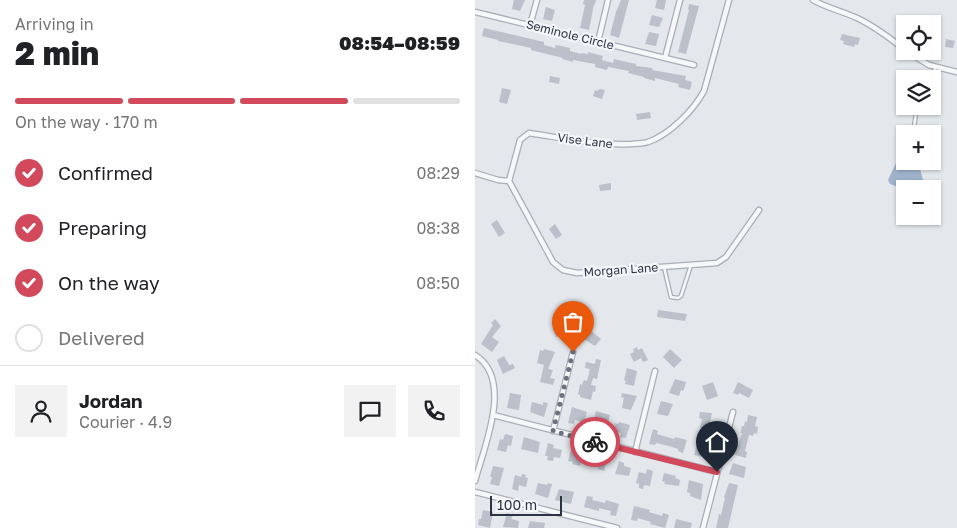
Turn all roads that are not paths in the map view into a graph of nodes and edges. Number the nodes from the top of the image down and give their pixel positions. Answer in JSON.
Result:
{"nodes":[{"id":1,"x":537,"y":0,"type":"edge"},
{"id":2,"x":608,"y":0,"type":"edge"},
{"id":3,"x":680,"y":0,"type":"edge"},
{"id":4,"x":729,"y":0,"type":"edge"},
{"id":5,"x":813,"y":0,"type":"edge"},
{"id":6,"x":475,"y":12,"type":"edge"},
{"id":7,"x":531,"y":25,"type":"junction"},
{"id":8,"x":598,"y":42,"type":"junction"},
{"id":9,"x":896,"y":43,"type":"edge"},
{"id":10,"x":665,"y":58,"type":"junction"},
{"id":11,"x":921,"y":60,"type":"edge"},
{"id":12,"x":695,"y":65,"type":"dead end"},
{"id":13,"x":937,"y":67,"type":"junction"},
{"id":14,"x":935,"y":70,"type":"edge"},
{"id":15,"x":957,"y":72,"type":"edge"},
{"id":16,"x":475,"y":173,"type":"edge"},
{"id":17,"x":509,"y":181,"type":"junction"},
{"id":18,"x":759,"y":210,"type":"dead end"},
{"id":19,"x":691,"y":265,"type":"junction"},
{"id":20,"x":665,"y":267,"type":"junction"},
{"id":21,"x":573,"y":352,"type":"dead end"},
{"id":22,"x":475,"y":355,"type":"edge"},
{"id":23,"x":655,"y":371,"type":"dead end"},
{"id":24,"x":733,"y":412,"type":"dead end"},
{"id":25,"x":493,"y":415,"type":"junction"},
{"id":26,"x":553,"y":431,"type":"junction"},
{"id":27,"x":635,"y":452,"type":"junction"},
{"id":28,"x":717,"y":472,"type":"junction"},
{"id":29,"x":475,"y":481,"type":"edge"},
{"id":30,"x":475,"y":492,"type":"edge"},
{"id":31,"x":617,"y":528,"type":"edge"},
{"id":32,"x":703,"y":528,"type":"edge"}],
"edges":[{"from":1,"to":7,"type":"street"},
{"from":2,"to":8,"type":"street"},
{"from":3,"to":10,"type":"street"},
{"from":4,"to":17,"type":"street","name":"Vise Lane"},
{"from":5,"to":9,"type":"street"},
{"from":6,"to":7,"type":"street","name":"Seminole Circle"},
{"from":7,"to":8,"type":"street","name":"Seminole Circle"},
{"from":8,"to":10,"type":"street","name":"Seminole Circle"},
{"from":10,"to":12,"type":"street","name":"Seminole Circle"},
{"from":11,"to":13,"type":"street"},
{"from":13,"to":14,"type":"lane"},
{"from":13,"to":15,"type":"street"},
{"from":16,"to":17,"type":"street"},
{"from":17,"to":20,"type":"street","name":"Morgan Lane"},
{"from":18,"to":19,"type":"street","name":"Morgan Lane"},
{"from":19,"to":20,"type":"street","name":"Morgan Lane"},
{"from":19,"to":20,"type":"lane"},
{"from":21,"to":26,"type":"street"},
{"from":22,"to":25,"type":"street"},
{"from":23,"to":27,"type":"street"},
{"from":24,"to":28,"type":"street"},
{"from":25,"to":26,"type":"street"},
{"from":25,"to":29,"type":"street"},
{"from":26,"to":27,"type":"street"},
{"from":27,"to":28,"type":"street"},
{"from":28,"to":32,"type":"street"},
{"from":30,"to":31,"type":"street"}]}
